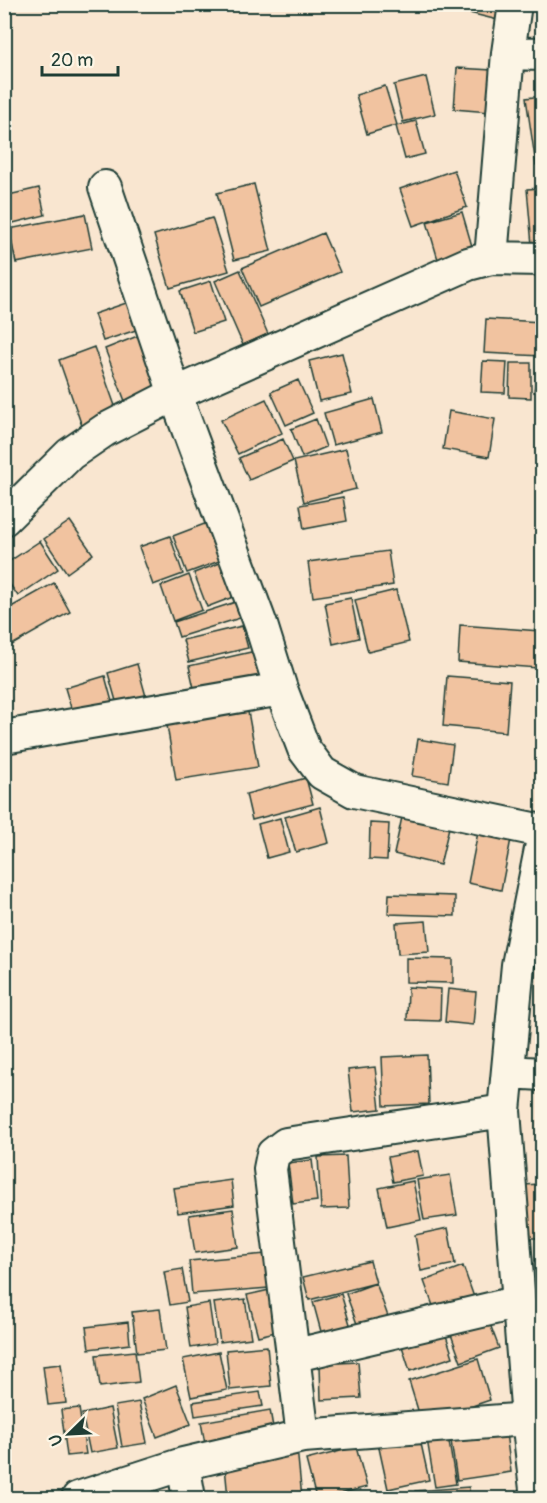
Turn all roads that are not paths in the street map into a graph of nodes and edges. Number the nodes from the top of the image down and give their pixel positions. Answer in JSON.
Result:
{"nodes":[{"id":1,"x":515,"y":4,"type":"edge"},
{"id":2,"x":508,"y":53,"type":"junction"},
{"id":3,"x":543,"y":54,"type":"edge"},
{"id":4,"x":105,"y":187,"type":"dead end"},
{"id":5,"x":491,"y":258,"type":"junction"},
{"id":6,"x":543,"y":259,"type":"edge"},
{"id":7,"x":175,"y":394,"type":"junction"},
{"id":8,"x":4,"y":519,"type":"edge"},
{"id":9,"x":281,"y":689,"type":"junction"},
{"id":10,"x":4,"y":736,"type":"edge"},
{"id":11,"x":543,"y":831,"type":"edge"},
{"id":12,"x":543,"y":844,"type":"edge"},
{"id":13,"x":508,"y":1072,"type":"junction"},
{"id":14,"x":543,"y":1074,"type":"edge"},
{"id":15,"x":504,"y":1111,"type":"junction"},
{"id":16,"x":519,"y":1302,"type":"junction"},
{"id":17,"x":292,"y":1356,"type":"junction"},
{"id":18,"x":528,"y":1419,"type":"junction"},
{"id":19,"x":303,"y":1436,"type":"junction"},
{"id":20,"x":183,"y":1464,"type":"junction"},
{"id":21,"x":78,"y":1498,"type":"edge"},
{"id":22,"x":189,"y":1498,"type":"edge"},
{"id":23,"x":537,"y":1498,"type":"edge"}],
"edges":[{"from":1,"to":2,"type":"street"},
{"from":2,"to":3,"type":"street"},
{"from":2,"to":5,"type":"street"},
{"from":4,"to":7,"type":"street"},
{"from":5,"to":6,"type":"street"},
{"from":5,"to":7,"type":"street"},
{"from":7,"to":8,"type":"street"},
{"from":7,"to":9,"type":"street"},
{"from":9,"to":10,"type":"street"},
{"from":9,"to":11,"type":"street"},
{"from":12,"to":13,"type":"street"},
{"from":13,"to":14,"type":"street"},
{"from":13,"to":15,"type":"street"},
{"from":15,"to":16,"type":"street"},
{"from":15,"to":17,"type":"street"},
{"from":16,"to":17,"type":"street"},
{"from":16,"to":18,"type":"street"},
{"from":17,"to":19,"type":"street"},
{"from":18,"to":19,"type":"street"},
{"from":18,"to":23,"type":"street"},
{"from":19,"to":20,"type":"street"},
{"from":20,"to":21,"type":"street"},
{"from":20,"to":22,"type":"street"}]}
